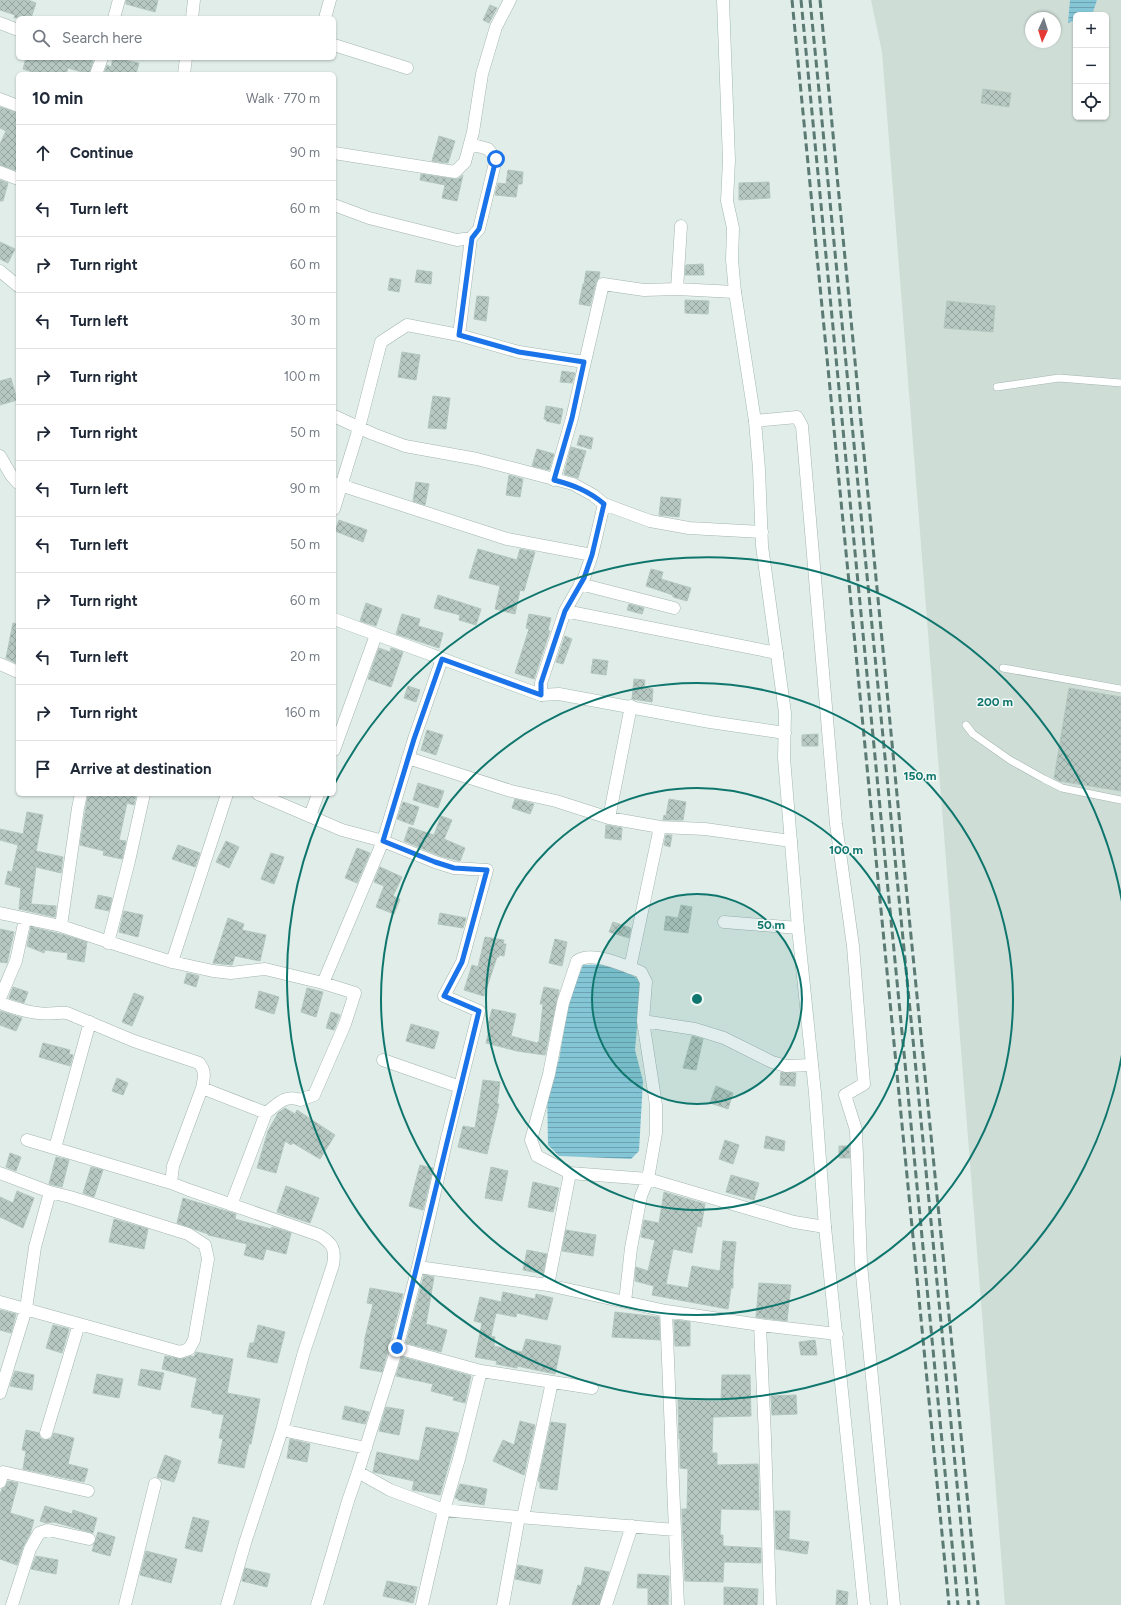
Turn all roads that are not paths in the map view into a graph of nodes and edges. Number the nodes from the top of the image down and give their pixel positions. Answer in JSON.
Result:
{"nodes":[{"id":1,"x":118,"y":0,"type":"edge"},
{"id":2,"x":194,"y":0,"type":"edge"},
{"id":3,"x":330,"y":0,"type":"edge"},
{"id":4,"x":510,"y":0,"type":"edge"},
{"id":5,"x":723,"y":0,"type":"edge"},
{"id":6,"x":114,"y":16,"type":"edge"},
{"id":7,"x":192,"y":16,"type":"edge"},
{"id":8,"x":326,"y":16,"type":"edge"},
{"id":9,"x":0,"y":23,"type":"edge"},
{"id":10,"x":16,"y":29,"type":"edge"},
{"id":11,"x":336,"y":46,"type":"edge"},
{"id":12,"x":101,"y":60,"type":"edge"},
{"id":13,"x":186,"y":60,"type":"edge"},
{"id":14,"x":407,"y":68,"type":"dead end"},
{"id":15,"x":97,"y":72,"type":"edge"},
{"id":16,"x":184,"y":72,"type":"edge"},
{"id":17,"x":0,"y":99,"type":"edge"},
{"id":18,"x":16,"y":105,"type":"edge"},
{"id":19,"x":470,"y":144,"type":"junction"},
{"id":20,"x":336,"y":153,"type":"edge"},
{"id":21,"x":0,"y":172,"type":"edge"},
{"id":22,"x":16,"y":178,"type":"edge"},
{"id":23,"x":336,"y":206,"type":"edge"},
{"id":24,"x":681,"y":226,"type":"dead end"},
{"id":25,"x":472,"y":238,"type":"junction"},
{"id":26,"x":0,"y":271,"type":"edge"},
{"id":27,"x":16,"y":284,"type":"edge"},
{"id":28,"x":677,"y":289,"type":"junction"},
{"id":29,"x":735,"y":292,"type":"junction"},
{"id":30,"x":459,"y":335,"type":"junction"},
{"id":31,"x":584,"y":362,"type":"junction"},
{"id":32,"x":1121,"y":383,"type":"edge"},
{"id":33,"x":997,"y":387,"type":"dead end"},
{"id":34,"x":336,"y":417,"type":"edge"},
{"id":35,"x":755,"y":421,"type":"junction"},
{"id":36,"x":359,"y":428,"type":"junction"},
{"id":37,"x":0,"y":456,"type":"edge"},
{"id":38,"x":554,"y":480,"type":"junction"},
{"id":39,"x":16,"y":481,"type":"edge"},
{"id":40,"x":337,"y":484,"type":"edge"},
{"id":41,"x":604,"y":504,"type":"junction"},
{"id":42,"x":762,"y":532,"type":"junction"},
{"id":43,"x":592,"y":555,"type":"junction"},
{"id":44,"x":580,"y":584,"type":"junction"},
{"id":45,"x":674,"y":608,"type":"dead end"},
{"id":46,"x":565,"y":611,"type":"junction"},
{"id":47,"x":336,"y":620,"type":"edge"},
{"id":48,"x":376,"y":635,"type":"junction"},
{"id":49,"x":777,"y":653,"type":"junction"},
{"id":50,"x":442,"y":659,"type":"junction"},
{"id":51,"x":0,"y":664,"type":"edge"},
{"id":52,"x":1003,"y":668,"type":"dead end"},
{"id":53,"x":16,"y":671,"type":"edge"},
{"id":54,"x":1121,"y":689,"type":"edge"},
{"id":55,"x":541,"y":695,"type":"junction"},
{"id":56,"x":631,"y":706,"type":"junction"},
{"id":57,"x":966,"y":725,"type":"dead end"},
{"id":58,"x":338,"y":726,"type":"edge"},
{"id":59,"x":785,"y":733,"type":"junction"},
{"id":60,"x":336,"y":738,"type":"edge"},
{"id":61,"x":408,"y":758,"type":"junction"},
{"id":62,"x":81,"y":796,"type":"edge"},
{"id":63,"x":144,"y":796,"type":"edge"},
{"id":64,"x":226,"y":796,"type":"edge"},
{"id":65,"x":263,"y":796,"type":"edge"},
{"id":66,"x":317,"y":796,"type":"edge"},
{"id":67,"x":1121,"y":800,"type":"edge"},
{"id":68,"x":310,"y":816,"type":"junction"},
{"id":69,"x":609,"y":818,"type":"junction"},
{"id":70,"x":660,"y":827,"type":"junction"},
{"id":71,"x":383,"y":841,"type":"junction"},
{"id":72,"x":791,"y":841,"type":"junction"},
{"id":73,"x":0,"y":913,"type":"edge"},
{"id":74,"x":25,"y":919,"type":"junction"},
{"id":75,"x":724,"y":922,"type":"dead end"},
{"id":76,"x":61,"y":926,"type":"junction"},
{"id":77,"x":798,"y":928,"type":"junction"},
{"id":78,"x":108,"y":943,"type":"junction"},
{"id":79,"x":172,"y":962,"type":"junction"},
{"id":80,"x":630,"y":968,"type":"junction"},
{"id":81,"x":323,"y":983,"type":"junction"},
{"id":82,"x":0,"y":998,"type":"edge"},
{"id":83,"x":0,"y":1003,"type":"edge"},
{"id":84,"x":644,"y":1021,"type":"junction"},
{"id":85,"x":90,"y":1022,"type":"junction"},
{"id":86,"x":383,"y":1060,"type":"dead end"},
{"id":87,"x":812,"y":1065,"type":"junction"},
{"id":88,"x":460,"y":1087,"type":"junction"},
{"id":89,"x":202,"y":1088,"type":"junction"},
{"id":90,"x":266,"y":1113,"type":"junction"},
{"id":91,"x":27,"y":1140,"type":"dead end"},
{"id":92,"x":55,"y":1148,"type":"junction"},
{"id":93,"x":0,"y":1173,"type":"edge"},
{"id":94,"x":570,"y":1173,"type":"junction"},
{"id":95,"x":648,"y":1179,"type":"junction"},
{"id":96,"x":172,"y":1183,"type":"junction"},
{"id":97,"x":50,"y":1192,"type":"junction"},
{"id":98,"x":231,"y":1205,"type":"junction"},
{"id":99,"x":825,"y":1227,"type":"junction"},
{"id":100,"x":418,"y":1267,"type":"junction"},
{"id":101,"x":548,"y":1285,"type":"junction"},
{"id":102,"x":0,"y":1302,"type":"edge"},
{"id":103,"x":625,"y":1302,"type":"junction"},
{"id":104,"x":26,"y":1309,"type":"junction"},
{"id":105,"x":666,"y":1311,"type":"junction"},
{"id":106,"x":79,"y":1324,"type":"junction"},
{"id":107,"x":760,"y":1326,"type":"junction"},
{"id":108,"x":837,"y":1334,"type":"junction"},
{"id":109,"x":397,"y":1348,"type":"junction"},
{"id":110,"x":481,"y":1371,"type":"junction"},
{"id":111,"x":3,"y":1377,"type":"edge"},
{"id":112,"x":552,"y":1382,"type":"junction"},
{"id":113,"x":592,"y":1388,"type":"dead end"},
{"id":114,"x":0,"y":1393,"type":"edge"},
{"id":115,"x":282,"y":1430,"type":"junction"},
{"id":116,"x":46,"y":1433,"type":"dead end"},
{"id":117,"x":366,"y":1448,"type":"junction"},
{"id":118,"x":358,"y":1472,"type":"junction"},
{"id":119,"x":0,"y":1482,"type":"edge"},
{"id":120,"x":155,"y":1484,"type":"dead end"},
{"id":121,"x":88,"y":1491,"type":"dead end"},
{"id":122,"x":444,"y":1510,"type":"junction"},
{"id":123,"x":521,"y":1517,"type":"junction"},
{"id":124,"x":632,"y":1526,"type":"junction"},
{"id":125,"x":675,"y":1530,"type":"junction"},
{"id":126,"x":90,"y":1539,"type":"dead end"},
{"id":127,"x":12,"y":1605,"type":"edge"},
{"id":128,"x":125,"y":1605,"type":"edge"},
{"id":129,"x":228,"y":1605,"type":"edge"},
{"id":130,"x":317,"y":1605,"type":"edge"},
{"id":131,"x":422,"y":1605,"type":"edge"},
{"id":132,"x":503,"y":1605,"type":"edge"},
{"id":133,"x":606,"y":1605,"type":"edge"},
{"id":134,"x":678,"y":1605,"type":"edge"},
{"id":135,"x":770,"y":1605,"type":"edge"},
{"id":136,"x":864,"y":1605,"type":"edge"},
{"id":137,"x":894,"y":1605,"type":"edge"}],
"edges":[{"from":1,"to":6,"type":"street"},
{"from":2,"to":7,"type":"street"},
{"from":3,"to":8,"type":"street"},
{"from":4,"to":19,"type":"street"},
{"from":5,"to":29,"type":"street"},
{"from":9,"to":10,"type":"street"},
{"from":11,"to":14,"type":"street"},
{"from":12,"to":15,"type":"street"},
{"from":13,"to":16,"type":"street"},
{"from":17,"to":18,"type":"street"},
{"from":19,"to":20,"type":"street"},
{"from":19,"to":25,"type":"street"},
{"from":21,"to":22,"type":"street"},
{"from":23,"to":25,"type":"street"},
{"from":24,"to":28,"type":"street"},
{"from":25,"to":30,"type":"street"},
{"from":26,"to":27,"type":"street"},
{"from":28,"to":29,"type":"street"},
{"from":28,"to":31,"type":"street"},
{"from":29,"to":35,"type":"street"},
{"from":30,"to":31,"type":"street"},
{"from":30,"to":36,"type":"street"},
{"from":31,"to":38,"type":"street"},
{"from":32,"to":33,"type":"lane"},
{"from":34,"to":36,"type":"street"},
{"from":35,"to":42,"type":"street"},
{"from":35,"to":137,"type":"street"},
{"from":36,"to":38,"type":"street"},
{"from":36,"to":40,"type":"street"},
{"from":37,"to":39,"type":"street"},
{"from":38,"to":41,"type":"street"},
{"from":40,"to":43,"type":"street"},
{"from":41,"to":42,"type":"street"},
{"from":41,"to":43,"type":"street"},
{"from":42,"to":49,"type":"street"},
{"from":43,"to":44,"type":"street"},
{"from":44,"to":45,"type":"street"},
{"from":44,"to":46,"type":"street"},
{"from":46,"to":49,"type":"street"},
{"from":46,"to":55,"type":"street"},
{"from":47,"to":48,"type":"street"},
{"from":48,"to":50,"type":"street"},
{"from":48,"to":58,"type":"street"},
{"from":49,"to":59,"type":"street"},
{"from":50,"to":55,"type":"street"},
{"from":50,"to":61,"type":"street"},
{"from":51,"to":53,"type":"street"},
{"from":52,"to":54,"type":"lane"},
{"from":55,"to":56,"type":"street"},
{"from":56,"to":59,"type":"street"},
{"from":56,"to":69,"type":"street"},
{"from":57,"to":67,"type":"lane"},
{"from":58,"to":60,"type":"street"},
{"from":59,"to":72,"type":"street"},
{"from":61,"to":69,"type":"street"},
{"from":61,"to":71,"type":"street"},
{"from":62,"to":76,"type":"street"},
{"from":63,"to":78,"type":"street"},
{"from":64,"to":79,"type":"street"},
{"from":65,"to":68,"type":"street"},
{"from":66,"to":68,"type":"street"},
{"from":68,"to":71,"type":"street"},
{"from":69,"to":70,"type":"street"},
{"from":70,"to":72,"type":"street"},
{"from":70,"to":80,"type":"street"},
{"from":71,"to":81,"type":"street"},
{"from":71,"to":88,"type":"street"},
{"from":72,"to":77,"type":"street"},
{"from":73,"to":74,"type":"street"},
{"from":74,"to":76,"type":"street"},
{"from":74,"to":82,"type":"street"},
{"from":75,"to":77,"type":"street"},
{"from":76,"to":78,"type":"street"},
{"from":77,"to":87,"type":"street"},
{"from":78,"to":79,"type":"street"},
{"from":79,"to":81,"type":"street"},
{"from":80,"to":84,"type":"street"},
{"from":80,"to":94,"type":"street"},
{"from":81,"to":90,"type":"street"},
{"from":83,"to":85,"type":"street"},
{"from":84,"to":87,"type":"street"},
{"from":84,"to":95,"type":"street"},
{"from":85,"to":89,"type":"street"},
{"from":85,"to":92,"type":"street"},
{"from":86,"to":88,"type":"street"},
{"from":87,"to":99,"type":"street"},
{"from":88,"to":100,"type":"street"},
{"from":89,"to":90,"type":"street"},
{"from":89,"to":96,"type":"street"},
{"from":90,"to":98,"type":"street"},
{"from":91,"to":92,"type":"street"},
{"from":92,"to":96,"type":"street"},
{"from":93,"to":97,"type":"street"},
{"from":94,"to":95,"type":"street"},
{"from":94,"to":101,"type":"street"},
{"from":95,"to":99,"type":"street"},
{"from":95,"to":103,"type":"street"},
{"from":96,"to":98,"type":"street"},
{"from":97,"to":104,"type":"street"},
{"from":97,"to":106,"type":"street"},
{"from":98,"to":115,"type":"street"},
{"from":99,"to":108,"type":"street"},
{"from":100,"to":101,"type":"street"},
{"from":100,"to":109,"type":"street"},
{"from":101,"to":103,"type":"street"},
{"from":102,"to":104,"type":"street"},
{"from":103,"to":105,"type":"street"},
{"from":104,"to":106,"type":"street"},
{"from":104,"to":111,"type":"street"},
{"from":105,"to":107,"type":"street"},
{"from":105,"to":125,"type":"street"},
{"from":106,"to":116,"type":"street"},
{"from":107,"to":108,"type":"street"},
{"from":107,"to":135,"type":"street"},
{"from":108,"to":136,"type":"street"},
{"from":109,"to":110,"type":"street"},
{"from":109,"to":117,"type":"street"},
{"from":110,"to":112,"type":"street"},
{"from":110,"to":122,"type":"street"},
{"from":111,"to":114,"type":"street"},
{"from":112,"to":113,"type":"street"},
{"from":112,"to":123,"type":"street"},
{"from":115,"to":117,"type":"street"},
{"from":115,"to":129,"type":"street"},
{"from":117,"to":118,"type":"street"},
{"from":118,"to":122,"type":"street"},
{"from":118,"to":130,"type":"street"},
{"from":119,"to":121,"type":"street"},
{"from":120,"to":128,"type":"street"},
{"from":122,"to":123,"type":"street"},
{"from":122,"to":131,"type":"street"},
{"from":123,"to":124,"type":"street"},
{"from":123,"to":132,"type":"street"},
{"from":124,"to":125,"type":"street"},
{"from":124,"to":133,"type":"street"},
{"from":125,"to":134,"type":"street"},
{"from":126,"to":127,"type":"street"}]}
